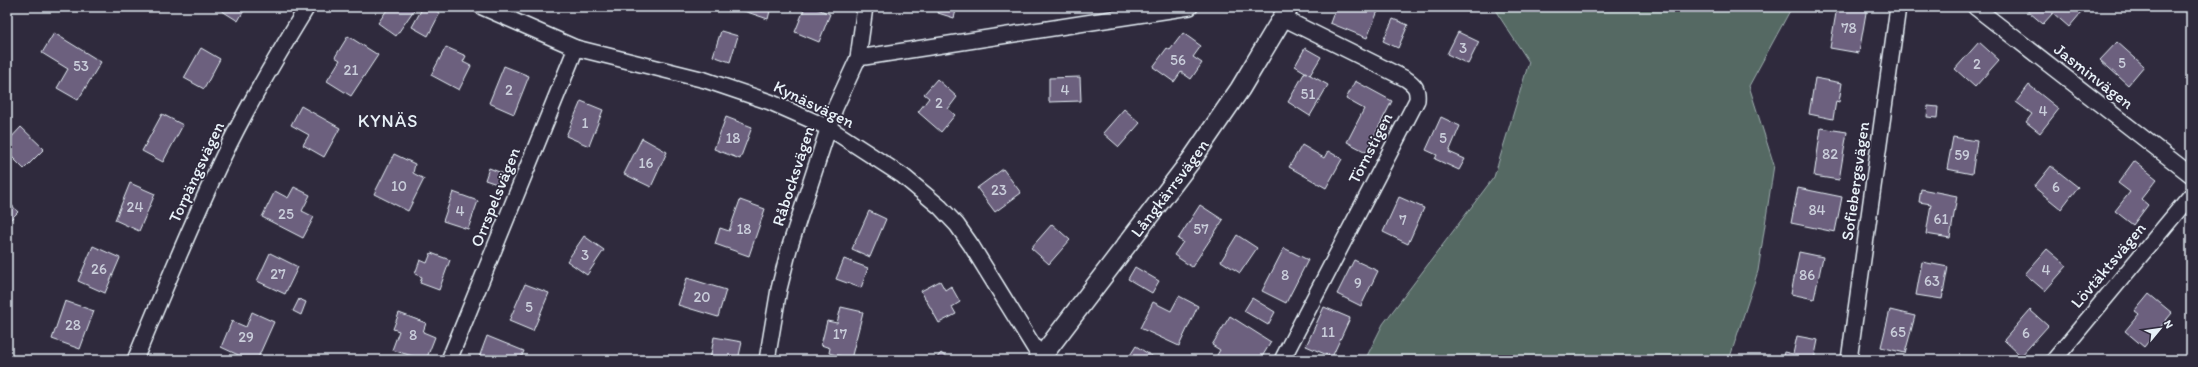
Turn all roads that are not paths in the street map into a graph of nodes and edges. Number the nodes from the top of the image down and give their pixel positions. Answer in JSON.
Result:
{"nodes":[{"id":1,"x":307,"y":7,"type":"edge"},
{"id":2,"x":482,"y":7,"type":"edge"},
{"id":3,"x":864,"y":7,"type":"edge"},
{"id":4,"x":1190,"y":7,"type":"edge"},
{"id":5,"x":1898,"y":7,"type":"edge"},
{"id":6,"x":1975,"y":7,"type":"edge"},
{"id":7,"x":1286,"y":12,"type":"edge"},
{"id":8,"x":576,"y":48,"type":"junction"},
{"id":9,"x":858,"y":58,"type":"junction"},
{"id":10,"x":829,"y":128,"type":"junction"},
{"id":11,"x":2191,"y":175,"type":"edge"},
{"id":12,"x":2191,"y":195,"type":"edge"},
{"id":13,"x":1041,"y":359,"type":"edge"},
{"id":14,"x":135,"y":360,"type":"edge"},
{"id":15,"x":449,"y":360,"type":"edge"},
{"id":16,"x":767,"y":360,"type":"edge"},
{"id":17,"x":1282,"y":360,"type":"edge"},
{"id":18,"x":1849,"y":360,"type":"edge"},
{"id":19,"x":2054,"y":360,"type":"edge"}],
"edges":[{"from":1,"to":14,"type":"street","name":"Torpängsvägen"},
{"from":2,"to":8,"type":"street","name":"Kynäsvägen"},
{"from":3,"to":9,"type":"street","name":"Råbocksvägen"},
{"from":4,"to":9,"type":"street"},
{"from":5,"to":18,"type":"street","name":"Sofiebergsvägen"},
{"from":6,"to":11,"type":"street","name":"Jasminvägen"},
{"from":7,"to":13,"type":"street","name":"Långkärrsvägen"},
{"from":7,"to":17,"type":"street","name":"Törnstigen"},
{"from":8,"to":10,"type":"street","name":"Kynäsvägen"},
{"from":8,"to":15,"type":"street","name":"Orrspelsvägen"},
{"from":9,"to":10,"type":"street","name":"Råbocksvägen"},
{"from":10,"to":13,"type":"street","name":"Kynäsvägen"},
{"from":10,"to":16,"type":"street","name":"Råbocksvägen"},
{"from":12,"to":19,"type":"street","name":"Lövtäktsvägen"}]}
